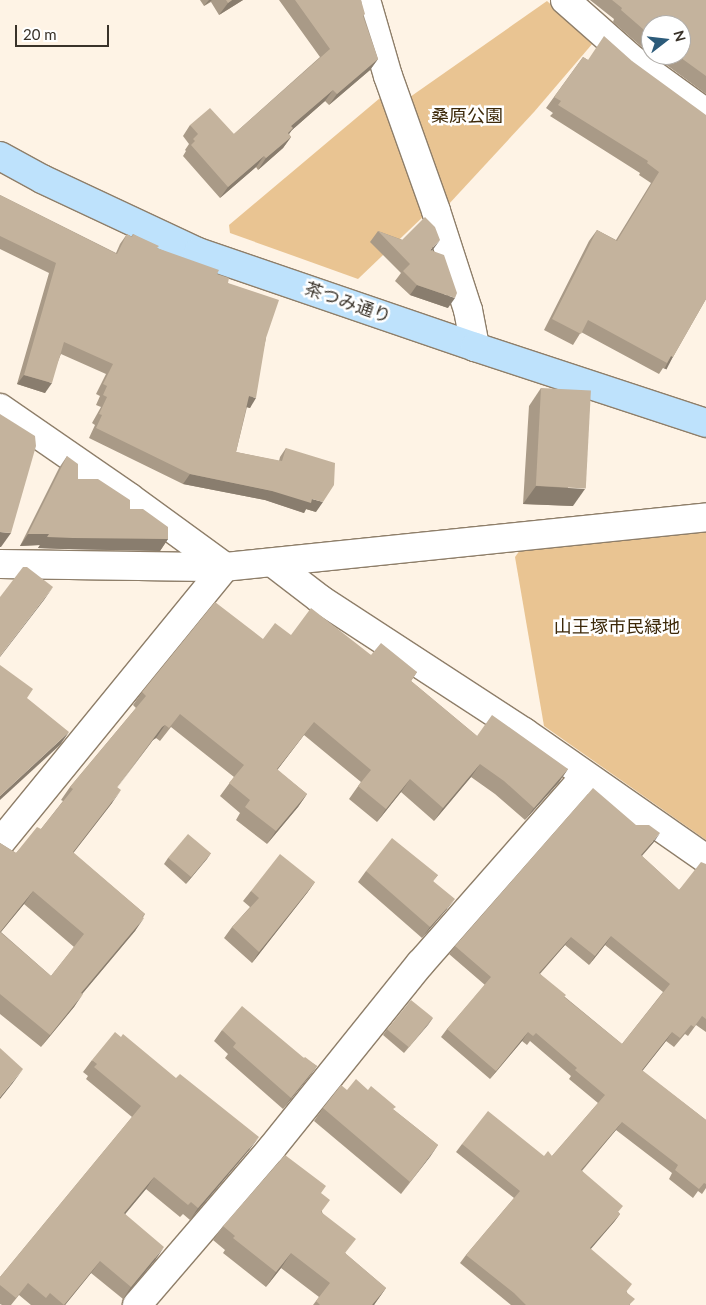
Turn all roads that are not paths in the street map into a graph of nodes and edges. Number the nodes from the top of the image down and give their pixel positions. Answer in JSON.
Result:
{"nodes":[{"id":1,"x":366,"y":0,"type":"edge"},
{"id":2,"x":565,"y":0,"type":"edge"},
{"id":3,"x":706,"y":113,"type":"edge"},
{"id":4,"x":0,"y":156,"type":"edge"},
{"id":5,"x":475,"y":347,"type":"junction"},
{"id":6,"x":0,"y":408,"type":"edge"},
{"id":7,"x":706,"y":423,"type":"edge"},
{"id":8,"x":706,"y":517,"type":"edge"},
{"id":9,"x":273,"y":563,"type":"junction"},
{"id":10,"x":0,"y":564,"type":"edge"},
{"id":11,"x":225,"y":567,"type":"junction"},
{"id":12,"x":585,"y":776,"type":"junction"},
{"id":13,"x":0,"y":844,"type":"edge"},
{"id":14,"x":706,"y":859,"type":"edge"},
{"id":15,"x":137,"y":1305,"type":"edge"}],
"edges":[{"from":1,"to":5,"type":"street"},
{"from":2,"to":3,"type":"street"},
{"from":4,"to":5,"type":"main road","name":"茶つみ通り"},
{"from":5,"to":7,"type":"main road","name":"茶つみ通り"},
{"from":6,"to":11,"type":"street"},
{"from":8,"to":9,"type":"street"},
{"from":9,"to":11,"type":"street"},
{"from":9,"to":12,"type":"street"},
{"from":10,"to":11,"type":"street"},
{"from":11,"to":13,"type":"street"},
{"from":12,"to":14,"type":"street"},
{"from":12,"to":15,"type":"street"}]}
